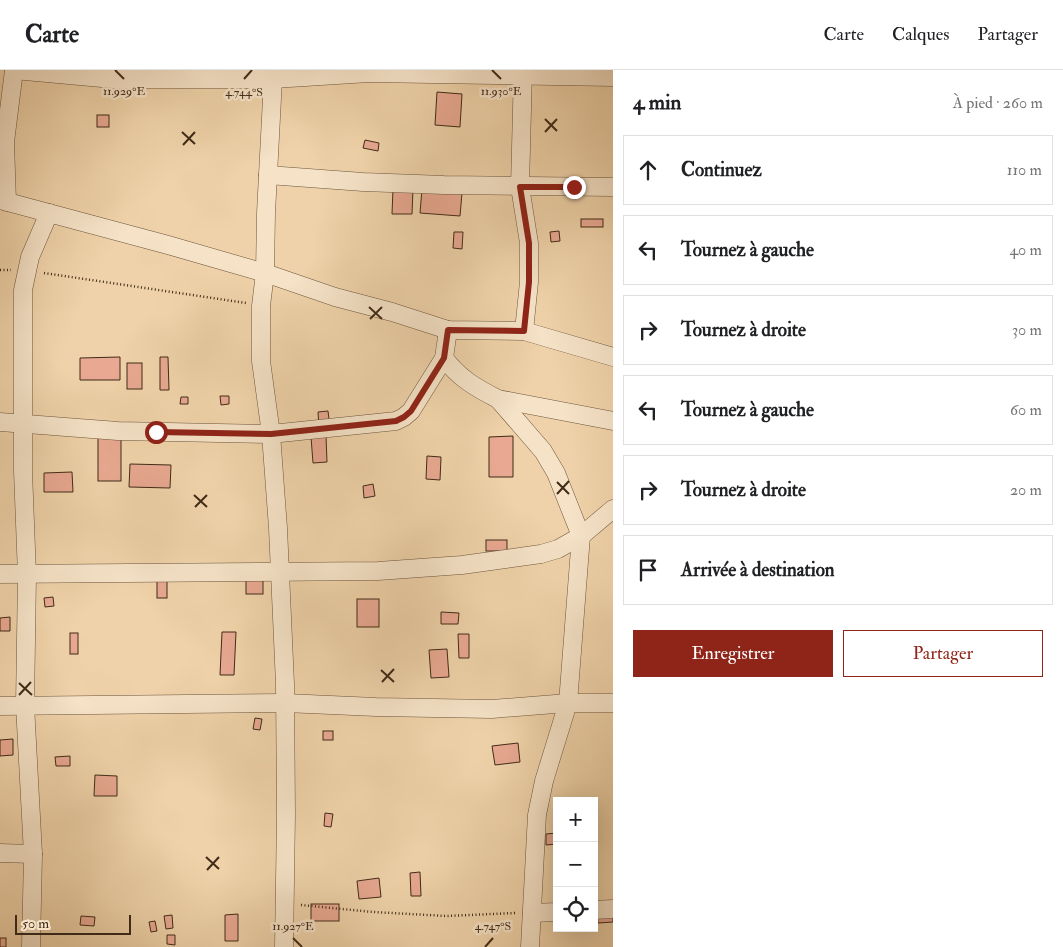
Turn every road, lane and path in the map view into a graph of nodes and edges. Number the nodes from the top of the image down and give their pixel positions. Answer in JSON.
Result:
{"nodes":[{"id":1,"x":14,"y":70,"type":"edge"},
{"id":2,"x":523,"y":73,"type":"edge"},
{"id":3,"x":272,"y":74,"type":"edge"},
{"id":4,"x":613,"y":77,"type":"edge"},
{"id":5,"x":268,"y":175,"type":"junction"},
{"id":6,"x":520,"y":187,"type":"junction"},
{"id":7,"x":613,"y":187,"type":"edge"},
{"id":8,"x":3,"y":201,"type":"edge"},
{"id":9,"x":49,"y":213,"type":"junction"},
{"id":10,"x":0,"y":270,"type":"edge"},
{"id":11,"x":26,"y":271,"type":"junction"},
{"id":12,"x":265,"y":273,"type":"junction"},
{"id":13,"x":262,"y":306,"type":"junction"},
{"id":14,"x":448,"y":330,"type":"junction"},
{"id":15,"x":524,"y":331,"type":"junction"},
{"id":16,"x":613,"y":357,"type":"edge"},
{"id":17,"x":444,"y":358,"type":"junction"},
{"id":18,"x":498,"y":399,"type":"junction"},
{"id":19,"x":613,"y":421,"type":"edge"},
{"id":20,"x":0,"y":422,"type":"edge"},
{"id":21,"x":24,"y":424,"type":"junction"},
{"id":22,"x":271,"y":434,"type":"junction"},
{"id":23,"x":613,"y":509,"type":"edge"},
{"id":24,"x":581,"y":536,"type":"junction"},
{"id":25,"x":280,"y":572,"type":"junction"},
{"id":26,"x":0,"y":574,"type":"edge"},
{"id":27,"x":27,"y":575,"type":"junction"},
{"id":28,"x":285,"y":703,"type":"junction"},
{"id":29,"x":568,"y":703,"type":"junction"},
{"id":30,"x":613,"y":703,"type":"edge"},
{"id":31,"x":25,"y":705,"type":"junction"},
{"id":32,"x":0,"y":706,"type":"edge"},
{"id":33,"x":0,"y":853,"type":"edge"},
{"id":34,"x":32,"y":854,"type":"junction"},
{"id":35,"x":284,"y":903,"type":"junction"},
{"id":36,"x":598,"y":910,"type":"edge"},
{"id":37,"x":613,"y":910,"type":"edge"},
{"id":38,"x":553,"y":912,"type":"edge"},
{"id":39,"x":532,"y":913,"type":"junction"},
{"id":40,"x":31,"y":947,"type":"edge"},
{"id":41,"x":284,"y":947,"type":"edge"},
{"id":42,"x":530,"y":947,"type":"edge"}],
"edges":[{"from":1,"to":3,"type":"street"},
{"from":1,"to":8,"type":"street"},
{"from":2,"to":3,"type":"street"},
{"from":2,"to":4,"type":"street"},
{"from":2,"to":6,"type":"street"},
{"from":3,"to":5,"type":"street"},
{"from":5,"to":6,"type":"street"},
{"from":5,"to":12,"type":"street"},
{"from":6,"to":7,"type":"street"},
{"from":6,"to":15,"type":"street"},
{"from":8,"to":9,"type":"street"},
{"from":9,"to":11,"type":"street"},
{"from":9,"to":12,"type":"street"},
{"from":10,"to":11,"type":"path"},
{"from":11,"to":13,"type":"path"},
{"from":11,"to":21,"type":"street"},
{"from":12,"to":13,"type":"street"},
{"from":12,"to":14,"type":"street"},
{"from":13,"to":22,"type":"street"},
{"from":14,"to":15,"type":"street"},
{"from":14,"to":17,"type":"street"},
{"from":15,"to":16,"type":"street"},
{"from":17,"to":18,"type":"street"},
{"from":17,"to":22,"type":"street"},
{"from":18,"to":19,"type":"street"},
{"from":18,"to":24,"type":"street"},
{"from":20,"to":21,"type":"street"},
{"from":21,"to":22,"type":"street"},
{"from":21,"to":27,"type":"street"},
{"from":22,"to":25,"type":"street"},
{"from":23,"to":24,"type":"street"},
{"from":24,"to":25,"type":"street"},
{"from":24,"to":29,"type":"street"},
{"from":25,"to":27,"type":"street"},
{"from":25,"to":28,"type":"street"},
{"from":26,"to":27,"type":"street"},
{"from":27,"to":31,"type":"street"},
{"from":28,"to":29,"type":"street"},
{"from":28,"to":31,"type":"street"},
{"from":28,"to":35,"type":"street"},
{"from":29,"to":30,"type":"street"},
{"from":29,"to":39,"type":"street"},
{"from":31,"to":32,"type":"street"},
{"from":31,"to":34,"type":"street"},
{"from":33,"to":34,"type":"street"},
{"from":34,"to":40,"type":"street"},
{"from":35,"to":39,"type":"path"},
{"from":35,"to":41,"type":"street"},
{"from":36,"to":37,"type":"street"},
{"from":38,"to":39,"type":"street"},
{"from":39,"to":42,"type":"street"}]}
